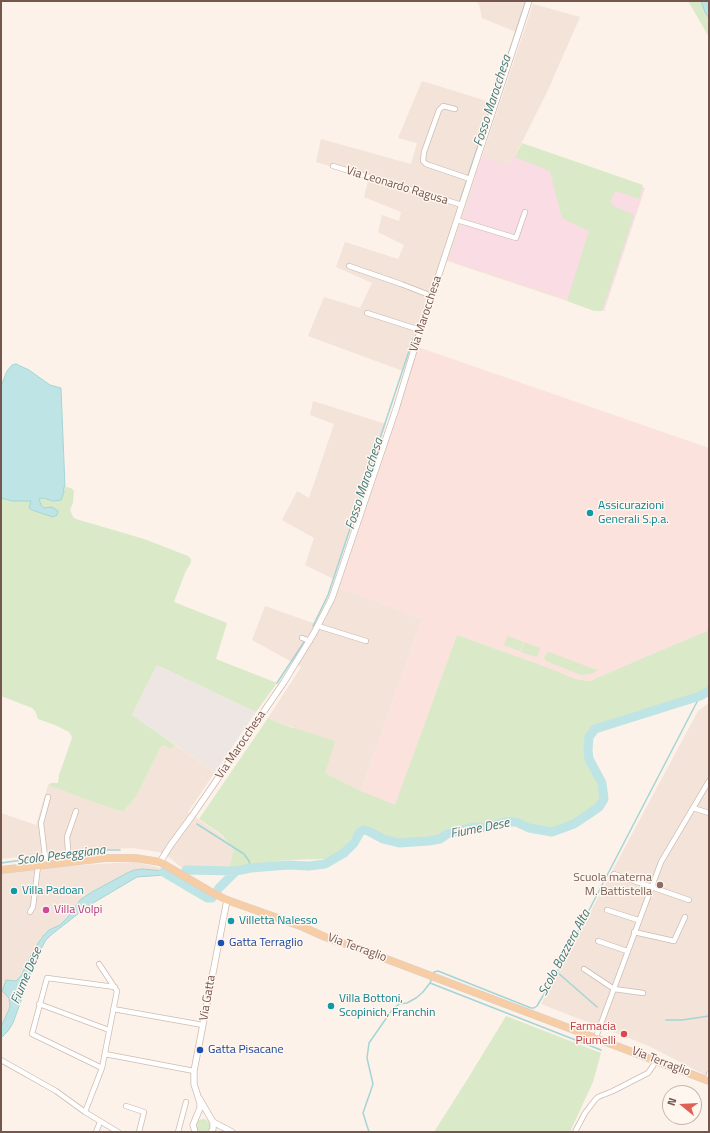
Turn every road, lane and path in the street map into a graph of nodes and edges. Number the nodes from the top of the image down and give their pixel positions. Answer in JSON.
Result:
{"nodes":[{"id":1,"x":529,"y":1,"type":"edge"},
{"id":2,"x":455,"y":109,"type":"dead end"},
{"id":3,"x":333,"y":166,"type":"dead end"},
{"id":4,"x":468,"y":179,"type":"junction"},
{"id":5,"x":462,"y":205,"type":"junction"},
{"id":6,"x":525,"y":212,"type":"dead end"},
{"id":7,"x":457,"y":220,"type":"junction"},
{"id":8,"x":349,"y":266,"type":"dead end"},
{"id":9,"x":432,"y":296,"type":"junction"},
{"id":10,"x":367,"y":313,"type":"dead end"},
{"id":11,"x":420,"y":330,"type":"junction"},
{"id":12,"x":318,"y":626,"type":"junction"},
{"id":13,"x":302,"y":638,"type":"dead end"},
{"id":14,"x":310,"y":641,"type":"junction"},
{"id":15,"x":366,"y":641,"type":"dead end"},
{"id":16,"x":709,"y":781,"type":"edge"},
{"id":17,"x":48,"y":797,"type":"dead end"},
{"id":18,"x":693,"y":808,"type":"junction"},
{"id":19,"x":76,"y":811,"type":"dead end"},
{"id":20,"x":709,"y":813,"type":"edge"},
{"id":21,"x":69,"y":856,"type":"junction"},
{"id":22,"x":45,"y":860,"type":"junction"},
{"id":23,"x":160,"y":862,"type":"junction"},
{"id":24,"x":38,"y":866,"type":"junction"},
{"id":25,"x":1,"y":870,"type":"edge"},
{"id":26,"x":614,"y":874,"type":"dead end"},
{"id":27,"x":651,"y":887,"type":"junction"},
{"id":28,"x":226,"y":900,"type":"junction"},
{"id":29,"x":689,"y":900,"type":"dead end"},
{"id":30,"x":607,"y":910,"type":"dead end"},
{"id":31,"x":30,"y":912,"type":"dead end"},
{"id":32,"x":685,"y":917,"type":"dead end"},
{"id":33,"x":638,"y":920,"type":"junction"},
{"id":34,"x":634,"y":932,"type":"junction"},
{"id":35,"x":598,"y":941,"type":"dead end"},
{"id":36,"x":627,"y":951,"type":"junction"},
{"id":37,"x":99,"y":964,"type":"dead end"},
{"id":38,"x":584,"y":969,"type":"dead end"},
{"id":39,"x":114,"y":987,"type":"junction"},
{"id":40,"x":614,"y":989,"type":"junction"},
{"id":41,"x":643,"y":993,"type":"dead end"},
{"id":42,"x":39,"y":1004,"type":"junction"},
{"id":43,"x":113,"y":1009,"type":"junction"},
{"id":44,"x":203,"y":1024,"type":"junction"},
{"id":45,"x":109,"y":1030,"type":"junction"},
{"id":46,"x":596,"y":1038,"type":"junction"},
{"id":47,"x":105,"y":1054,"type":"junction"},
{"id":48,"x":1,"y":1060,"type":"edge"},
{"id":49,"x":656,"y":1060,"type":"junction"},
{"id":50,"x":102,"y":1068,"type":"junction"},
{"id":51,"x":194,"y":1071,"type":"junction"},
{"id":52,"x":709,"y":1079,"type":"edge"},
{"id":53,"x":198,"y":1096,"type":"junction"},
{"id":54,"x":186,"y":1102,"type":"dead end"},
{"id":55,"x":126,"y":1106,"type":"dead end"},
{"id":56,"x":85,"y":1112,"type":"junction"},
{"id":57,"x":212,"y":1121,"type":"junction"},
{"id":58,"x":100,"y":1122,"type":"junction"},
{"id":59,"x":194,"y":1122,"type":"junction"},
{"id":60,"x":96,"y":1132,"type":"edge"},
{"id":61,"x":118,"y":1132,"type":"edge"},
{"id":62,"x":139,"y":1132,"type":"edge"},
{"id":63,"x":178,"y":1132,"type":"edge"},
{"id":64,"x":191,"y":1132,"type":"edge"},
{"id":65,"x":195,"y":1132,"type":"edge"},
{"id":66,"x":212,"y":1132,"type":"edge"},
{"id":67,"x":232,"y":1132,"type":"edge"},
{"id":68,"x":575,"y":1132,"type":"edge"}],
"edges":[{"from":1,"to":4,"type":"street","name":"Via Marocchesa"},
{"from":2,"to":4,"type":"street"},
{"from":3,"to":5,"type":"street","name":"Via Leonardo Ragusa"},
{"from":4,"to":5,"type":"street","name":"Via Marocchesa"},
{"from":5,"to":7,"type":"street","name":"Via Marocchesa"},
{"from":6,"to":7,"type":"street"},
{"from":7,"to":9,"type":"street","name":"Via Marocchesa"},
{"from":8,"to":9,"type":"street"},
{"from":9,"to":11,"type":"street","name":"Via Marocchesa"},
{"from":10,"to":11,"type":"street"},
{"from":11,"to":12,"type":"street","name":"Via Marocchesa"},
{"from":12,"to":14,"type":"street","name":"Via Marocchesa"},
{"from":12,"to":15,"type":"street"},
{"from":13,"to":14,"type":"street"},
{"from":14,"to":23,"type":"street","name":"Via Marocchesa"},
{"from":16,"to":18,"type":"street"},
{"from":17,"to":22,"type":"street"},
{"from":18,"to":20,"type":"street"},
{"from":18,"to":27,"type":"street"},
{"from":19,"to":21,"type":"street"},
{"from":21,"to":22,"type":"main road","name":"Via Terraglio"},
{"from":21,"to":23,"type":"main road","name":"Via Terraglio"},
{"from":22,"to":24,"type":"main road","name":"Via Terraglio"},
{"from":23,"to":28,"type":"main road","name":"Via Terraglio"},
{"from":24,"to":25,"type":"main road","name":"Via Terraglio"},
{"from":24,"to":31,"type":"street"},
{"from":26,"to":27,"type":"street"},
{"from":27,"to":29,"type":"street"},
{"from":27,"to":33,"type":"street"},
{"from":28,"to":44,"type":"street","name":"Via Gatta"},
{"from":28,"to":46,"type":"main road","name":"Via Terraglio"},
{"from":30,"to":33,"type":"street"},
{"from":32,"to":34,"type":"street"},
{"from":33,"to":34,"type":"street"},
{"from":34,"to":36,"type":"street"},
{"from":35,"to":36,"type":"street"},
{"from":36,"to":40,"type":"street"},
{"from":37,"to":39,"type":"street"},
{"from":38,"to":40,"type":"street"},
{"from":39,"to":42,"type":"street"},
{"from":39,"to":43,"type":"street"},
{"from":40,"to":41,"type":"street"},
{"from":40,"to":46,"type":"street"},
{"from":42,"to":45,"type":"street"},
{"from":42,"to":50,"type":"street"},
{"from":43,"to":44,"type":"street"},
{"from":43,"to":45,"type":"street"},
{"from":44,"to":51,"type":"street","name":"Via Gatta"},
{"from":45,"to":47,"type":"street"},
{"from":46,"to":49,"type":"main road","name":"Via Terraglio"},
{"from":47,"to":50,"type":"street"},
{"from":47,"to":51,"type":"street"},
{"from":48,"to":56,"type":"street"},
{"from":49,"to":52,"type":"main road","name":"Via Terraglio"},
{"from":49,"to":68,"type":"street"},
{"from":50,"to":56,"type":"street"},
{"from":51,"to":53,"type":"street","name":"Via Gatta"},
{"from":53,"to":57,"type":"street","name":"Via Gatta"},
{"from":53,"to":59,"type":"street","name":"Via Gatta"},
{"from":54,"to":63,"type":"street"},
{"from":55,"to":62,"type":"street"},
{"from":56,"to":58,"type":"street"},
{"from":57,"to":59,"type":"street"},
{"from":57,"to":66,"type":"street"},
{"from":57,"to":67,"type":"street"},
{"from":58,"to":60,"type":"street"},
{"from":58,"to":61,"type":"street"},
{"from":59,"to":64,"type":"street"},
{"from":59,"to":65,"type":"street","name":"Via Gatta"}]}
